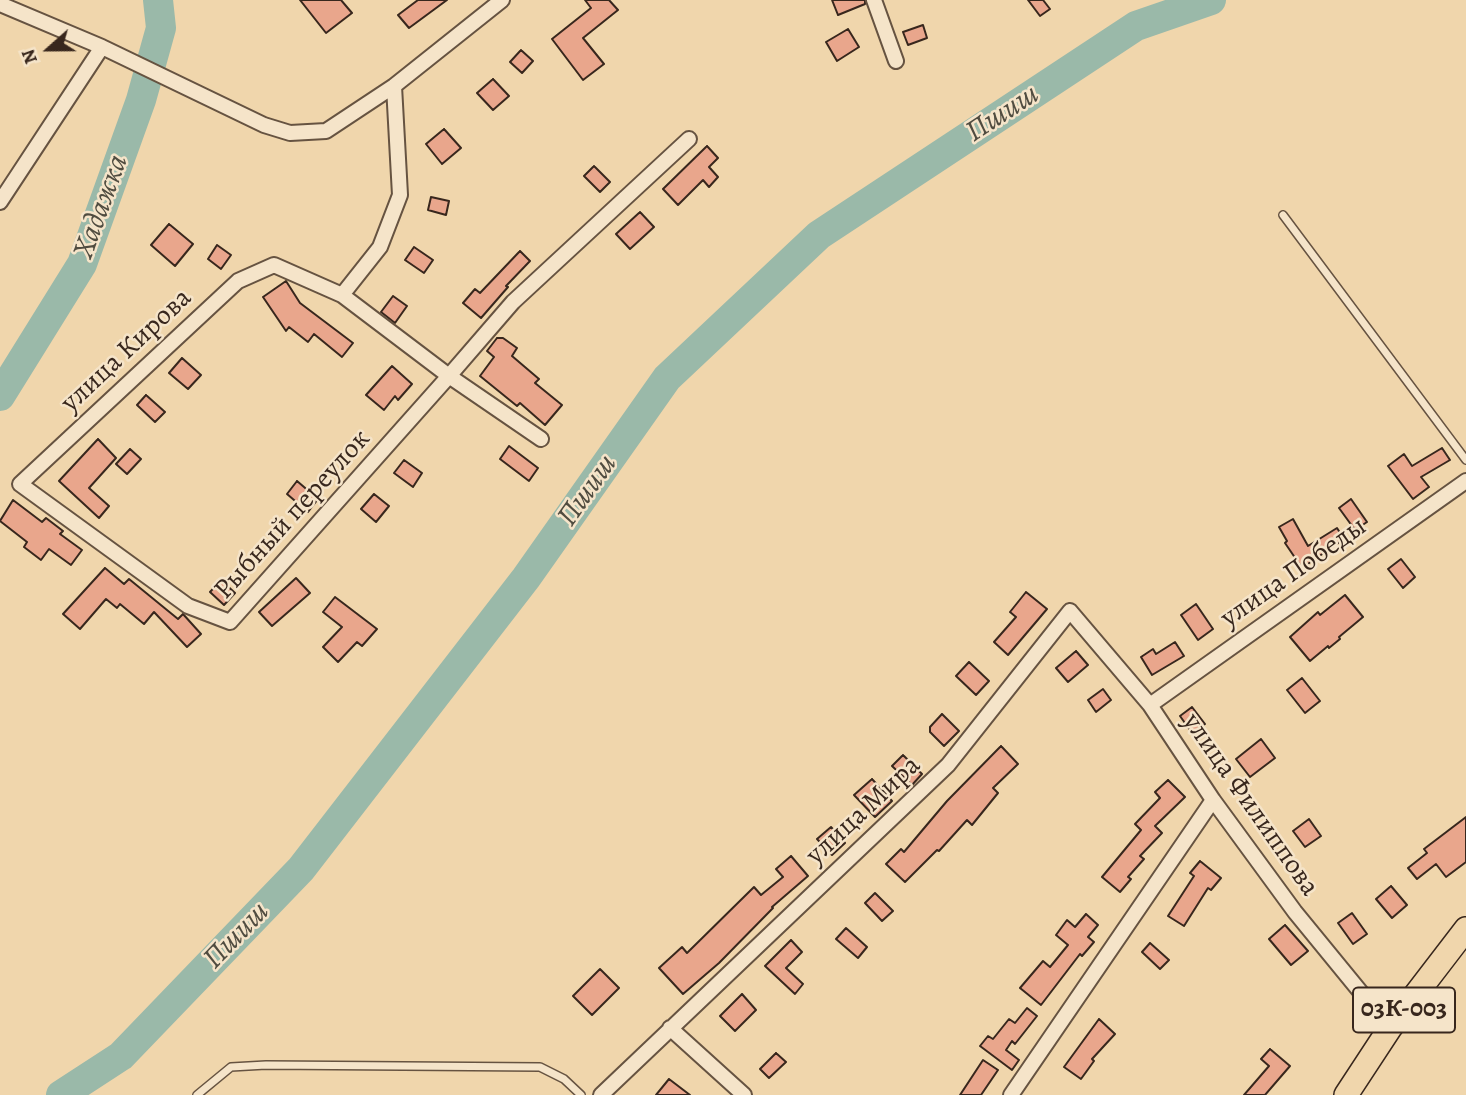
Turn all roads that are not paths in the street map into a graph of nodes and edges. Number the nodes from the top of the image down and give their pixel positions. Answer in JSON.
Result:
{"nodes":[{"id":1,"x":502,"y":0,"type":"edge"},
{"id":2,"x":874,"y":0,"type":"edge"},
{"id":3,"x":0,"y":4,"type":"edge"},
{"id":4,"x":102,"y":47,"type":"junction"},
{"id":5,"x":895,"y":61,"type":"dead end"},
{"id":6,"x":394,"y":86,"type":"junction"},
{"id":7,"x":688,"y":139,"type":"dead end"},
{"id":8,"x":0,"y":202,"type":"edge"},
{"id":9,"x":1283,"y":215,"type":"dead end"},
{"id":10,"x":342,"y":295,"type":"junction"},
{"id":11,"x":449,"y":376,"type":"junction"},
{"id":12,"x":541,"y":439,"type":"dead end"},
{"id":13,"x":1466,"y":460,"type":"edge"},
{"id":14,"x":1466,"y":481,"type":"edge"},
{"id":15,"x":20,"y":484,"type":"joint"},
{"id":16,"x":1070,"y":611,"type":"joint"},
{"id":17,"x":1150,"y":705,"type":"junction"},
{"id":18,"x":1213,"y":800,"type":"junction"},
{"id":19,"x":1466,"y":929,"type":"edge"},
{"id":20,"x":670,"y":1028,"type":"junction"},
{"id":21,"x":1390,"y":1028,"type":"junction"},
{"id":22,"x":197,"y":1095,"type":"edge"},
{"id":23,"x":581,"y":1095,"type":"edge"},
{"id":24,"x":601,"y":1095,"type":"edge"},
{"id":25,"x":744,"y":1095,"type":"edge"},
{"id":26,"x":1011,"y":1095,"type":"edge"},
{"id":27,"x":1346,"y":1095,"type":"edge"}],
"edges":[{"from":1,"to":6,"type":"street"},
{"from":2,"to":5,"type":"street"},
{"from":3,"to":4,"type":"street"},
{"from":4,"to":6,"type":"street"},
{"from":4,"to":8,"type":"street"},
{"from":6,"to":10,"type":"street"},
{"from":7,"to":11,"type":"street","name":"Рыбный переулок"},
{"from":9,"to":13,"type":"lane"},
{"from":10,"to":11,"type":"street"},
{"from":10,"to":15,"type":"street","name":"улица Кирова"},
{"from":11,"to":12,"type":"street"},
{"from":11,"to":15,"type":"street","name":"Рыбный переулок"},
{"from":14,"to":17,"type":"street","name":"улица Победы"},
{"from":16,"to":17,"type":"street","name":"улица Филиппова"},
{"from":16,"to":20,"type":"street","name":"улица Мира"},
{"from":17,"to":18,"type":"street","name":"улица Филиппова"},
{"from":18,"to":21,"type":"street","name":"улица Филиппова"},
{"from":18,"to":26,"type":"street"},
{"from":19,"to":21,"type":"main road","number":"03К-003"},
{"from":20,"to":24,"type":"street","name":"улица Мира"},
{"from":20,"to":25,"type":"street"},
{"from":21,"to":27,"type":"main road","number":"03К-003"},
{"from":22,"to":23,"type":"lane"}]}
